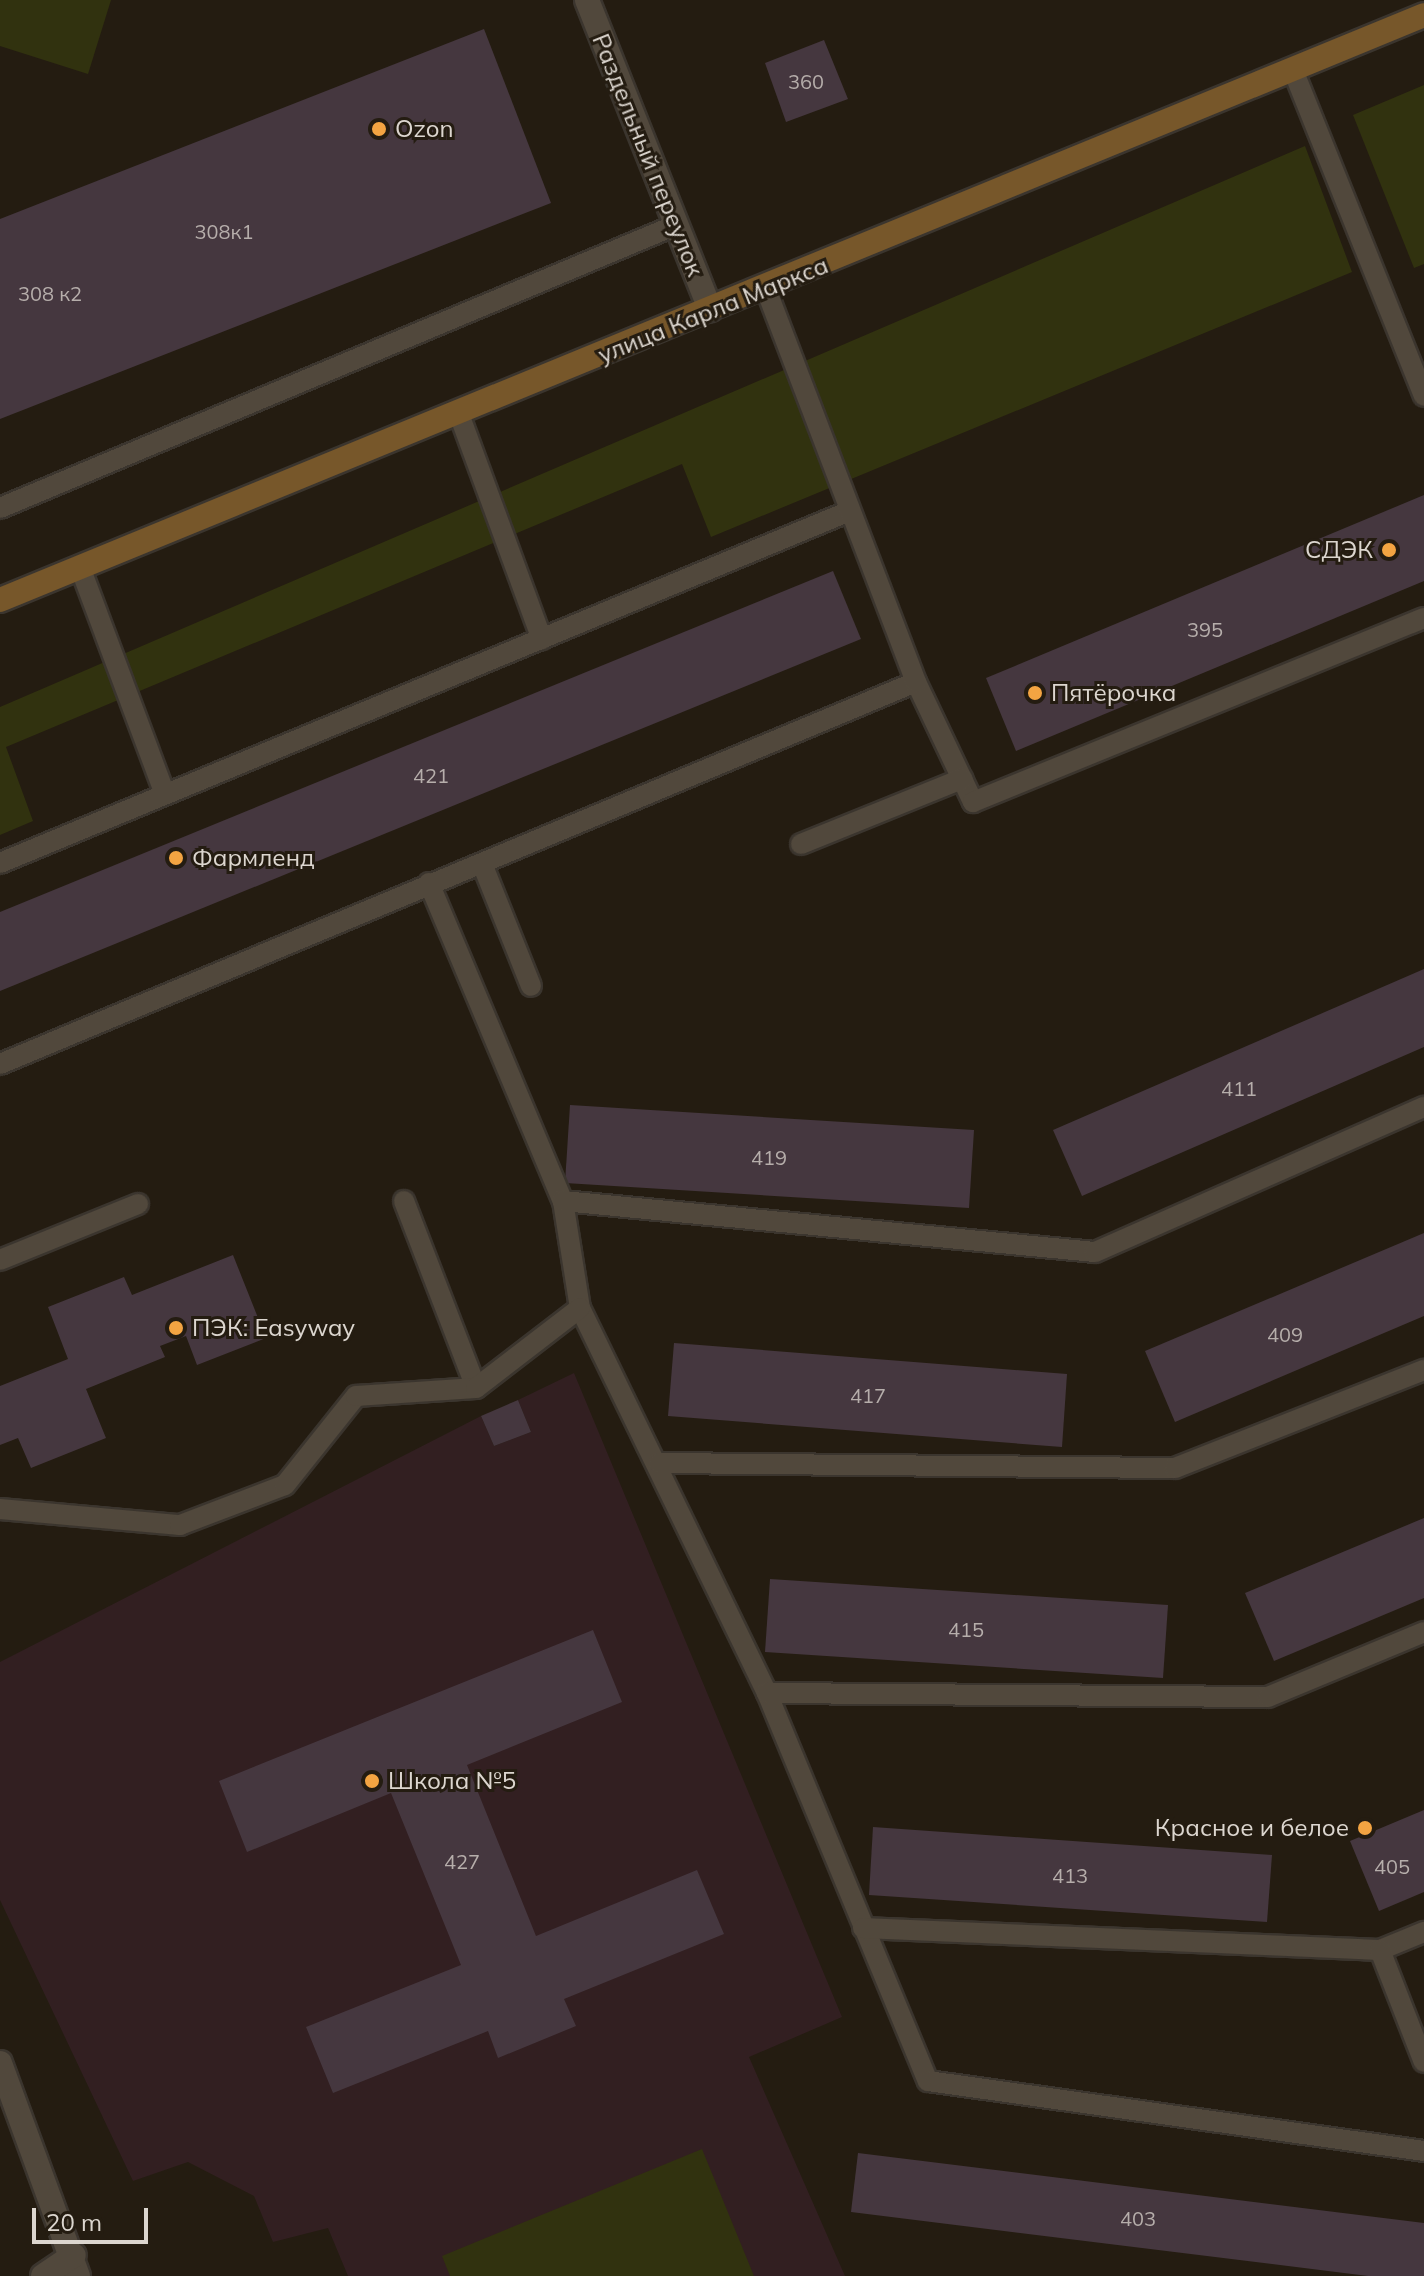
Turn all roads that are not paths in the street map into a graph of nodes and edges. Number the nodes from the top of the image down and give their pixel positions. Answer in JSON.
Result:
{"nodes":[{"id":1,"x":587,"y":0,"type":"edge"},
{"id":2,"x":1424,"y":15,"type":"edge"},
{"id":3,"x":1293,"y":70,"type":"junction"},
{"id":4,"x":676,"y":225,"type":"junction"},
{"id":5,"x":766,"y":289,"type":"junction"},
{"id":6,"x":710,"y":309,"type":"junction"},
{"id":7,"x":1424,"y":396,"type":"edge"},
{"id":8,"x":459,"y":414,"type":"junction"},
{"id":9,"x":0,"y":508,"type":"edge"},
{"id":10,"x":850,"y":511,"type":"junction"},
{"id":11,"x":80,"y":567,"type":"junction"},
{"id":12,"x":0,"y":600,"type":"edge"},
{"id":13,"x":1424,"y":618,"type":"edge"},
{"id":14,"x":542,"y":639,"type":"junction"},
{"id":15,"x":916,"y":682,"type":"junction"},
{"id":16,"x":962,"y":779,"type":"junction"},
{"id":17,"x":165,"y":794,"type":"junction"},
{"id":18,"x":801,"y":844,"type":"dead end"},
{"id":19,"x":0,"y":863,"type":"edge"},
{"id":20,"x":483,"y":866,"type":"junction"},
{"id":21,"x":429,"y":883,"type":"junction"},
{"id":22,"x":531,"y":986,"type":"dead end"},
{"id":23,"x":0,"y":1064,"type":"edge"},
{"id":24,"x":1424,"y":1107,"type":"edge"},
{"id":25,"x":404,"y":1201,"type":"dead end"},
{"id":26,"x":563,"y":1201,"type":"junction"},
{"id":27,"x":138,"y":1204,"type":"dead end"},
{"id":28,"x":0,"y":1260,"type":"edge"},
{"id":29,"x":580,"y":1308,"type":"junction"},
{"id":30,"x":1424,"y":1370,"type":"edge"},
{"id":31,"x":476,"y":1388,"type":"junction"},
{"id":32,"x":659,"y":1463,"type":"junction"},
{"id":33,"x":0,"y":1509,"type":"edge"},
{"id":34,"x":1424,"y":1632,"type":"edge"},
{"id":35,"x":767,"y":1693,"type":"junction"},
{"id":36,"x":863,"y":1928,"type":"junction"},
{"id":37,"x":1424,"y":1932,"type":"edge"},
{"id":38,"x":1380,"y":1950,"type":"junction"},
{"id":39,"x":1417,"y":2025,"type":"edge"},
{"id":40,"x":1424,"y":2062,"type":"edge"},
{"id":41,"x":0,"y":2063,"type":"edge"},
{"id":42,"x":1424,"y":2151,"type":"edge"},
{"id":43,"x":76,"y":2265,"type":"edge"},
{"id":44,"x":43,"y":2276,"type":"edge"}],
"edges":[{"from":1,"to":4,"type":"street","name":"Раздельный переулок"},
{"from":2,"to":3,"type":"street","name":"улица Карла Маркса"},
{"from":3,"to":5,"type":"street","name":"улица Карла Маркса"},
{"from":3,"to":7,"type":"lane"},
{"from":4,"to":6,"type":"street","name":"Раздельный переулок"},
{"from":4,"to":9,"type":"lane"},
{"from":5,"to":6,"type":"street","name":"улица Карла Маркса"},
{"from":5,"to":10,"type":"lane"},
{"from":6,"to":8,"type":"street","name":"улица Карла Маркса"},
{"from":8,"to":11,"type":"street","name":"улица Карла Маркса"},
{"from":8,"to":14,"type":"lane"},
{"from":10,"to":14,"type":"lane"},
{"from":10,"to":15,"type":"lane"},
{"from":11,"to":12,"type":"street","name":"улица Карла Маркса"},
{"from":11,"to":17,"type":"lane"},
{"from":13,"to":16,"type":"lane"},
{"from":14,"to":17,"type":"lane"},
{"from":15,"to":16,"type":"lane"},
{"from":15,"to":20,"type":"lane"},
{"from":16,"to":18,"type":"lane"},
{"from":17,"to":19,"type":"lane"},
{"from":20,"to":21,"type":"lane"},
{"from":20,"to":22,"type":"lane"},
{"from":21,"to":23,"type":"lane"},
{"from":21,"to":26,"type":"lane"},
{"from":24,"to":26,"type":"lane"},
{"from":25,"to":31,"type":"lane"},
{"from":26,"to":29,"type":"lane"},
{"from":27,"to":28,"type":"lane"},
{"from":29,"to":31,"type":"lane"},
{"from":29,"to":32,"type":"lane"},
{"from":30,"to":32,"type":"lane"},
{"from":31,"to":33,"type":"lane"},
{"from":32,"to":35,"type":"lane"},
{"from":34,"to":35,"type":"lane"},
{"from":35,"to":36,"type":"lane"},
{"from":36,"to":38,"type":"lane"},
{"from":36,"to":42,"type":"lane"},
{"from":37,"to":38,"type":"lane"},
{"from":38,"to":39,"type":"lane"},
{"from":39,"to":40,"type":"lane"},
{"from":41,"to":43,"type":"street"},
{"from":43,"to":44,"type":"street"}]}
